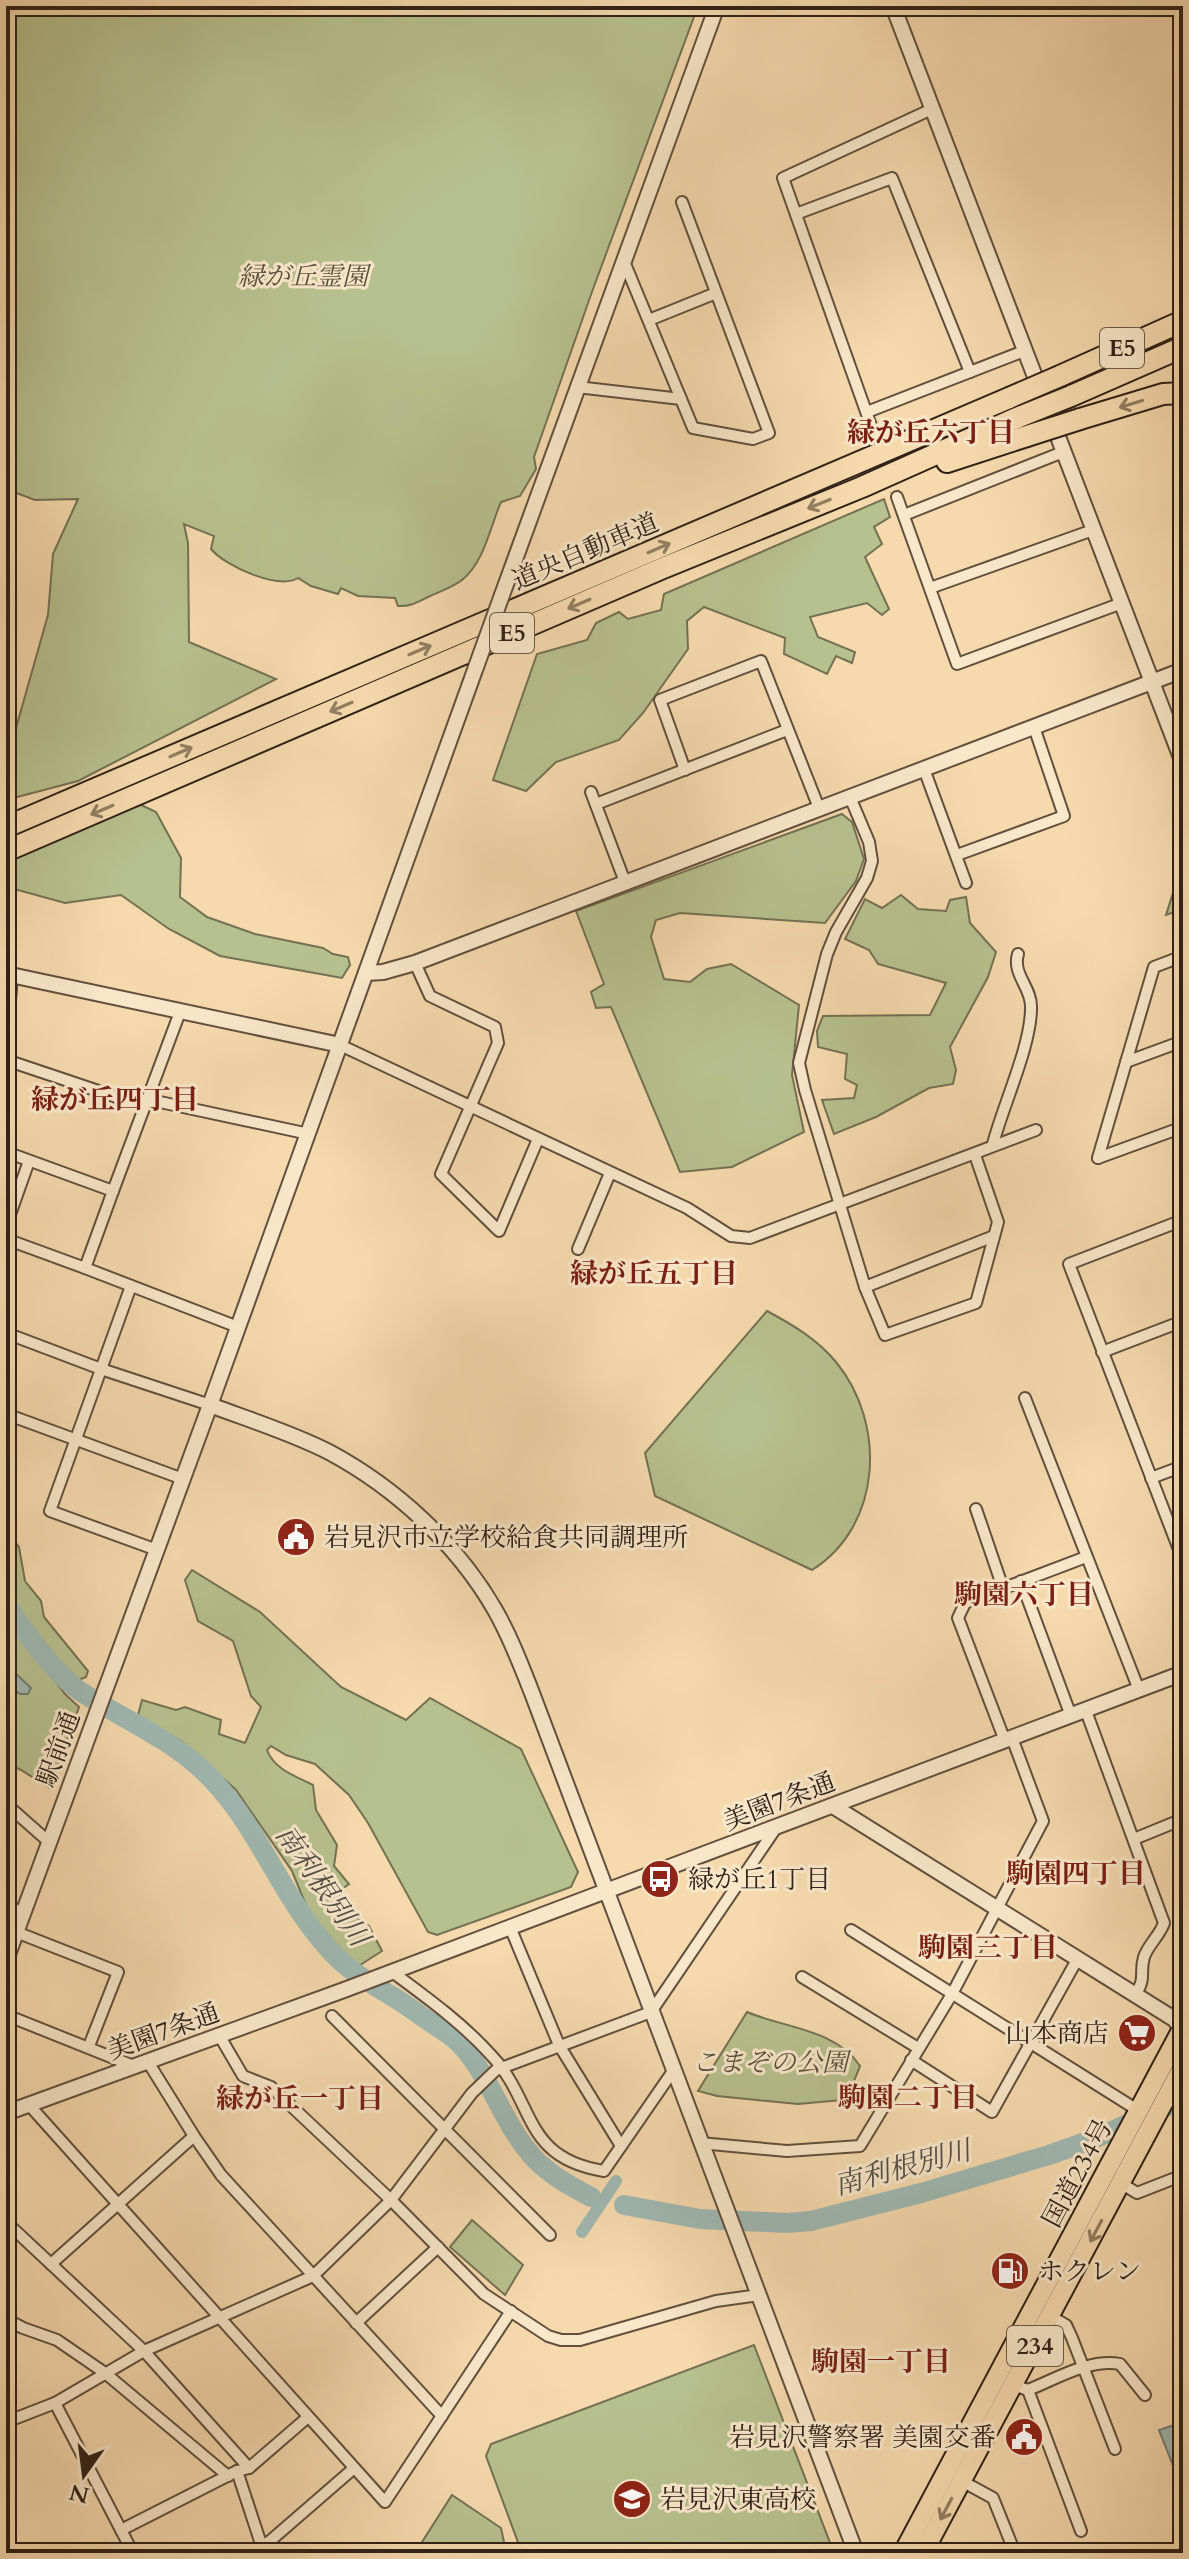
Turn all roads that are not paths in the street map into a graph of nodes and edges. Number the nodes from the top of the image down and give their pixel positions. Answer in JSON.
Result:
{"nodes":[{"id":1,"x":717,"y":6,"type":"edge"},
{"id":2,"x":893,"y":6,"type":"edge"},
{"id":3,"x":932,"y":109,"type":"junction"},
{"id":4,"x":682,"y":202,"type":"dead end"},
{"id":5,"x":796,"y":214,"type":"junction"},
{"id":6,"x":623,"y":259,"type":"junction"},
{"id":7,"x":716,"y":293,"type":"junction"},
{"id":8,"x":649,"y":320,"type":"junction"},
{"id":9,"x":1183,"y":321,"type":"edge"},
{"id":10,"x":1183,"y":347,"type":"edge"},
{"id":11,"x":1024,"y":351,"type":"junction"},
{"id":12,"x":970,"y":372,"type":"junction"},
{"id":13,"x":577,"y":387,"type":"junction"},
{"id":14,"x":1183,"y":393,"type":"edge"},
{"id":15,"x":681,"y":399,"type":"junction"},
{"id":16,"x":867,"y":412,"type":"junction"},
{"id":17,"x":1023,"y":427,"type":"junction"},
{"id":18,"x":874,"y":434,"type":"tunnel mouth"},
{"id":19,"x":1063,"y":452,"type":"junction"},
{"id":20,"x":897,"y":497,"type":"tunnel mouth"},
{"id":21,"x":904,"y":515,"type":"junction"},
{"id":22,"x":1093,"y":530,"type":"junction"},
{"id":23,"x":930,"y":588,"type":"junction"},
{"id":24,"x":1122,"y":603,"type":"junction"},
{"id":25,"x":1183,"y":670,"type":"edge"},
{"id":26,"x":1153,"y":681,"type":"junction"},
{"id":27,"x":1034,"y":727,"type":"junction"},
{"id":28,"x":787,"y":730,"type":"junction"},
{"id":29,"x":1183,"y":763,"type":"edge"},
{"id":30,"x":924,"y":769,"type":"junction"},
{"id":31,"x":685,"y":770,"type":"junction"},
{"id":32,"x":591,"y":792,"type":"dead end"},
{"id":33,"x":850,"y":797,"type":"junction"},
{"id":34,"x":596,"y":804,"type":"junction"},
{"id":35,"x":819,"y":808,"type":"junction"},
{"id":36,"x":6,"y":827,"type":"edge"},
{"id":37,"x":6,"y":851,"type":"edge"},
{"id":38,"x":957,"y":855,"type":"junction"},
{"id":39,"x":625,"y":882,"type":"junction"},
{"id":40,"x":966,"y":883,"type":"dead end"},
{"id":41,"x":1018,"y":954,"type":"dead end"},
{"id":42,"x":1183,"y":956,"type":"edge"},
{"id":43,"x":415,"y":963,"type":"junction"},
{"id":44,"x":366,"y":973,"type":"junction"},
{"id":45,"x":9,"y":974,"type":"edge"},
{"id":46,"x":180,"y":1012,"type":"junction"},
{"id":47,"x":1183,"y":1041,"type":"edge"},
{"id":48,"x":340,"y":1045,"type":"junction"},
{"id":49,"x":6,"y":1057,"type":"edge"},
{"id":50,"x":1126,"y":1062,"type":"junction"},
{"id":51,"x":145,"y":1102,"type":"junction"},
{"id":52,"x":469,"y":1108,"type":"junction"},
{"id":53,"x":1183,"y":1127,"type":"edge"},
{"id":54,"x":1036,"y":1130,"type":"dead end"},
{"id":55,"x":309,"y":1134,"type":"junction"},
{"id":56,"x":538,"y":1139,"type":"junction"},
{"id":57,"x":993,"y":1144,"type":"junction"},
{"id":58,"x":6,"y":1152,"type":"edge"},
{"id":59,"x":975,"y":1155,"type":"junction"},
{"id":60,"x":29,"y":1161,"type":"junction"},
{"id":61,"x":610,"y":1173,"type":"junction"},
{"id":62,"x":113,"y":1191,"type":"junction"},
{"id":63,"x":840,"y":1206,"type":"junction"},
{"id":64,"x":1182,"y":1222,"type":"edge"},
{"id":65,"x":6,"y":1226,"type":"edge"},
{"id":66,"x":994,"y":1236,"type":"junction"},
{"id":67,"x":6,"y":1239,"type":"edge"},
{"id":68,"x":578,"y":1249,"type":"dead end"},
{"id":69,"x":85,"y":1268,"type":"junction"},
{"id":70,"x":131,"y":1286,"type":"junction"},
{"id":71,"x":865,"y":1287,"type":"junction"},
{"id":72,"x":1183,"y":1321,"type":"edge"},
{"id":73,"x":238,"y":1327,"type":"junction"},
{"id":74,"x":6,"y":1333,"type":"edge"},
{"id":75,"x":1102,"y":1352,"type":"junction"},
{"id":76,"x":101,"y":1369,"type":"junction"},
{"id":77,"x":1025,"y":1398,"type":"dead end"},
{"id":78,"x":210,"y":1405,"type":"junction"},
{"id":79,"x":6,"y":1414,"type":"edge"},
{"id":80,"x":75,"y":1441,"type":"junction"},
{"id":81,"x":1183,"y":1466,"type":"edge"},
{"id":82,"x":1151,"y":1478,"type":"junction"},
{"id":83,"x":183,"y":1479,"type":"junction"},
{"id":84,"x":976,"y":1509,"type":"dead end"},
{"id":85,"x":157,"y":1550,"type":"junction"},
{"id":86,"x":1086,"y":1557,"type":"junction"},
{"id":87,"x":1183,"y":1560,"type":"edge"},
{"id":88,"x":1021,"y":1581,"type":"junction"},
{"id":89,"x":1003,"y":1588,"type":"junction"},
{"id":90,"x":1183,"y":1673,"type":"edge"},
{"id":91,"x":1139,"y":1690,"type":"junction"},
{"id":92,"x":1079,"y":1714,"type":"junction"},
{"id":93,"x":1009,"y":1740,"type":"junction"},
{"id":94,"x":6,"y":1804,"type":"edge"},
{"id":95,"x":833,"y":1806,"type":"junction"},
{"id":96,"x":1183,"y":1819,"type":"edge"},
{"id":97,"x":776,"y":1828,"type":"junction"},
{"id":98,"x":1134,"y":1839,"type":"junction"},
{"id":99,"x":49,"y":1842,"type":"junction"},
{"id":100,"x":606,"y":1891,"type":"junction"},
{"id":101,"x":6,"y":1901,"type":"edge"},
{"id":102,"x":996,"y":1907,"type":"junction"},
{"id":103,"x":22,"y":1916,"type":"junction"},
{"id":104,"x":510,"y":1927,"type":"junction"},
{"id":105,"x":851,"y":1930,"type":"dead end"},
{"id":106,"x":16,"y":1932,"type":"junction"},
{"id":107,"x":1078,"y":1958,"type":"junction"},
{"id":108,"x":6,"y":1960,"type":"edge"},
{"id":109,"x":386,"y":1973,"type":"junction"},
{"id":110,"x":802,"y":1977,"type":"dead end"},
{"id":111,"x":952,"y":1994,"type":"junction"},
{"id":112,"x":1135,"y":1995,"type":"junction"},
{"id":113,"x":651,"y":2012,"type":"junction"},
{"id":114,"x":6,"y":2015,"type":"edge"},
{"id":115,"x":332,"y":2016,"type":"dead end"},
{"id":116,"x":1183,"y":2029,"type":"edge"},
{"id":117,"x":219,"y":2035,"type":"junction"},
{"id":118,"x":1030,"y":2043,"type":"junction"},
{"id":119,"x":559,"y":2045,"type":"junction"},
{"id":120,"x":89,"y":2046,"type":"junction"},
{"id":121,"x":918,"y":2048,"type":"junction"},
{"id":122,"x":911,"y":2060,"type":"junction"},
{"id":123,"x":142,"y":2064,"type":"junction"},
{"id":124,"x":1183,"y":2066,"type":"edge"},
{"id":125,"x":499,"y":2068,"type":"junction"},
{"id":126,"x":673,"y":2071,"type":"junction"},
{"id":127,"x":1143,"y":2104,"type":"junction"},
{"id":128,"x":30,"y":2106,"type":"junction"},
{"id":129,"x":6,"y":2113,"type":"edge"},
{"id":130,"x":444,"y":2129,"type":"junction"},
{"id":131,"x":194,"y":2136,"type":"junction"},
{"id":132,"x":700,"y":2143,"type":"junction"},
{"id":133,"x":621,"y":2146,"type":"junction"},
{"id":134,"x":1183,"y":2175,"type":"edge"},
{"id":135,"x":1114,"y":2179,"type":"junction"},
{"id":136,"x":391,"y":2200,"type":"junction"},
{"id":137,"x":118,"y":2203,"type":"junction"},
{"id":138,"x":6,"y":2222,"type":"edge"},
{"id":139,"x":550,"y":2235,"type":"dead end"},
{"id":140,"x":438,"y":2247,"type":"junction"},
{"id":141,"x":51,"y":2264,"type":"junction"},
{"id":142,"x":313,"y":2276,"type":"junction"},
{"id":143,"x":759,"y":2295,"type":"junction"},
{"id":144,"x":511,"y":2311,"type":"junction"},
{"id":145,"x":1043,"y":2311,"type":"junction"},
{"id":146,"x":220,"y":2318,"type":"junction"},
{"id":147,"x":6,"y":2319,"type":"edge"},
{"id":148,"x":356,"y":2323,"type":"junction"},
{"id":149,"x":144,"y":2351,"type":"junction"},
{"id":150,"x":1083,"y":2368,"type":"junction"},
{"id":151,"x":105,"y":2373,"type":"junction"},
{"id":152,"x":1013,"y":2385,"type":"junction"},
{"id":153,"x":1145,"y":2395,"type":"dead end"},
{"id":154,"x":55,"y":2403,"type":"junction"},
{"id":155,"x":442,"y":2416,"type":"junction"},
{"id":156,"x":308,"y":2417,"type":"junction"},
{"id":157,"x":6,"y":2422,"type":"edge"},
{"id":158,"x":1115,"y":2449,"type":"dead end"},
{"id":159,"x":249,"y":2468,"type":"junction"},
{"id":160,"x":353,"y":2469,"type":"junction"},
{"id":161,"x":232,"y":2473,"type":"junction"},
{"id":162,"x":954,"y":2477,"type":"junction"},
{"id":163,"x":121,"y":2530,"type":"junction"},
{"id":164,"x":1081,"y":2531,"type":"dead end"},
{"id":165,"x":262,"y":2549,"type":"edge"},
{"id":166,"x":133,"y":2553,"type":"edge"},
{"id":167,"x":856,"y":2553,"type":"edge"},
{"id":168,"x":903,"y":2553,"type":"edge"},
{"id":169,"x":923,"y":2553,"type":"edge"},
{"id":170,"x":1015,"y":2553,"type":"edge"}],
"edges":[{"from":1,"to":6,"type":"street","name":"駅前通"},
{"from":2,"to":3,"type":"street"},
{"from":3,"to":5,"type":"street"},
{"from":3,"to":11,"type":"street"},
{"from":4,"to":7,"type":"street"},
{"from":5,"to":12,"type":"street"},
{"from":5,"to":16,"type":"street"},
{"from":6,"to":8,"type":"street"},
{"from":6,"to":13,"type":"street","name":"駅前通"},
{"from":7,"to":8,"type":"street"},
{"from":7,"to":15,"type":"street"},
{"from":8,"to":15,"type":"street"},
{"from":36,"to":9,"type":"highway","name":"道央自動車道","number":"E5","one_way":true,"bridge":true},
{"from":10,"to":17,"type":"highway","number":"E5","bridge":true},
{"from":11,"to":12,"type":"street"},
{"from":11,"to":19,"type":"street"},
{"from":12,"to":16,"type":"street"},
{"from":13,"to":15,"type":"street"},
{"from":13,"to":44,"type":"street","name":"駅前通","bridge":true},
{"from":14,"to":17,"type":"highway","one_way":true,"bridge":true},
{"from":16,"to":18,"type":"street"},
{"from":17,"to":37,"type":"highway","name":"道央自動車道","number":"E5","one_way":true},
{"from":19,"to":21,"type":"street"},
{"from":19,"to":22,"type":"street"},
{"from":20,"to":21,"type":"street"},
{"from":21,"to":23,"type":"street"},
{"from":22,"to":23,"type":"street"},
{"from":22,"to":24,"type":"street"},
{"from":23,"to":24,"type":"street"},
{"from":24,"to":26,"type":"street"},
{"from":25,"to":26,"type":"street"},
{"from":26,"to":27,"type":"street"},
{"from":26,"to":29,"type":"street"},
{"from":27,"to":30,"type":"street"},
{"from":27,"to":38,"type":"street"},
{"from":28,"to":31,"type":"street"},
{"from":28,"to":31,"type":"street"},
{"from":28,"to":35,"type":"street"},
{"from":30,"to":33,"type":"street"},
{"from":30,"to":38,"type":"street"},
{"from":31,"to":34,"type":"street"},
{"from":32,"to":34,"type":"street"},
{"from":33,"to":35,"type":"street"},
{"from":33,"to":63,"type":"street"},
{"from":34,"to":39,"type":"street"},
{"from":35,"to":39,"type":"street"},
{"from":38,"to":40,"type":"street"},
{"from":39,"to":43,"type":"street"},
{"from":41,"to":57,"type":"street"},
{"from":42,"to":50,"type":"street"},
{"from":43,"to":44,"type":"street"},
{"from":43,"to":52,"type":"street"},
{"from":44,"to":48,"type":"street","name":"駅前通"},
{"from":45,"to":46,"type":"street"},
{"from":45,"to":49,"type":"street"},
{"from":46,"to":48,"type":"street"},
{"from":46,"to":51,"type":"street"},
{"from":47,"to":50,"type":"street"},
{"from":48,"to":52,"type":"street"},
{"from":48,"to":55,"type":"street","name":"駅前通"},
{"from":49,"to":51,"type":"street"},
{"from":50,"to":53,"type":"street"},
{"from":51,"to":55,"type":"street"},
{"from":51,"to":62,"type":"street"},
{"from":52,"to":56,"type":"street"},
{"from":52,"to":56,"type":"street"},
{"from":54,"to":57,"type":"street"},
{"from":55,"to":73,"type":"street","name":"駅前通"},
{"from":56,"to":61,"type":"street"},
{"from":57,"to":59,"type":"street"},
{"from":58,"to":60,"type":"street"},
{"from":59,"to":63,"type":"street"},
{"from":59,"to":66,"type":"street"},
{"from":60,"to":62,"type":"street"},
{"from":60,"to":65,"type":"street"},
{"from":61,"to":63,"type":"street"},
{"from":61,"to":68,"type":"street"},
{"from":62,"to":69,"type":"street"},
{"from":63,"to":71,"type":"street"},
{"from":64,"to":75,"type":"street"},
{"from":66,"to":71,"type":"street"},
{"from":66,"to":71,"type":"street"},
{"from":67,"to":69,"type":"street"},
{"from":69,"to":70,"type":"street"},
{"from":70,"to":73,"type":"street"},
{"from":70,"to":76,"type":"street"},
{"from":72,"to":75,"type":"street"},
{"from":73,"to":78,"type":"street","name":"駅前通"},
{"from":74,"to":76,"type":"street"},
{"from":75,"to":82,"type":"street"},
{"from":76,"to":78,"type":"street"},
{"from":76,"to":80,"type":"street"},
{"from":77,"to":86,"type":"street"},
{"from":78,"to":83,"type":"street","name":"駅前通"},
{"from":78,"to":100,"type":"street"},
{"from":79,"to":80,"type":"street"},
{"from":80,"to":83,"type":"street"},
{"from":80,"to":85,"type":"street"},
{"from":81,"to":82,"type":"street"},
{"from":82,"to":87,"type":"street"},
{"from":83,"to":85,"type":"street","name":"駅前通"},
{"from":84,"to":89,"type":"street"},
{"from":85,"to":99,"type":"street","name":"駅前通"},
{"from":86,"to":88,"type":"street"},
{"from":86,"to":91,"type":"street"},
{"from":88,"to":89,"type":"street"},
{"from":88,"to":92,"type":"street"},
{"from":89,"to":93,"type":"street"},
{"from":90,"to":91,"type":"street","name":"美園7条通"},
{"from":91,"to":92,"type":"street","name":"美園7条通"},
{"from":92,"to":93,"type":"street","name":"美園7条通"},
{"from":92,"to":98,"type":"street"},
{"from":93,"to":95,"type":"street","name":"美園7条通"},
{"from":93,"to":102,"type":"street"},
{"from":94,"to":99,"type":"street"},
{"from":95,"to":97,"type":"street","name":"美園7条通"},
{"from":95,"to":102,"type":"street"},
{"from":96,"to":98,"type":"street"},
{"from":97,"to":100,"type":"street","name":"美園7条通"},
{"from":97,"to":113,"type":"street"},
{"from":98,"to":112,"type":"street"},
{"from":99,"to":103,"type":"street","name":"駅前通"},
{"from":100,"to":104,"type":"street","name":"美園7条通"},
{"from":100,"to":113,"type":"street"},
{"from":101,"to":103,"type":"street"},
{"from":102,"to":107,"type":"street"},
{"from":102,"to":111,"type":"street"},
{"from":103,"to":106,"type":"street","name":"駅前通"},
{"from":104,"to":109,"type":"street","name":"美園7条通"},
{"from":104,"to":119,"type":"street"},
{"from":105,"to":111,"type":"street"},
{"from":106,"to":108,"type":"street","name":"駅前通"},
{"from":106,"to":120,"type":"street"},
{"from":107,"to":112,"type":"street"},
{"from":107,"to":118,"type":"street"},
{"from":109,"to":117,"type":"street","name":"美園7条通"},
{"from":109,"to":125,"type":"street"},
{"from":110,"to":121,"type":"street"},
{"from":111,"to":118,"type":"street"},
{"from":111,"to":121,"type":"street"},
{"from":112,"to":116,"type":"street"},
{"from":113,"to":119,"type":"street"},
{"from":113,"to":126,"type":"street"},
{"from":114,"to":120,"type":"street"},
{"from":115,"to":130,"type":"street"},
{"from":116,"to":127,"type":"highway","name":"国道234号","number":"234"},
{"from":117,"to":123,"type":"street","name":"美園7条通"},
{"from":117,"to":136,"type":"street"},
{"from":118,"to":122,"type":"street"},
{"from":118,"to":127,"type":"street"},
{"from":119,"to":125,"type":"street"},
{"from":119,"to":133,"type":"street"},
{"from":120,"to":123,"type":"street"},
{"from":121,"to":122,"type":"street"},
{"from":122,"to":132,"type":"street"},
{"from":123,"to":128,"type":"street","name":"美園7条通"},
{"from":123,"to":131,"type":"street"},
{"from":124,"to":135,"type":"highway","name":"国道234号","number":"234"},
{"from":125,"to":130,"type":"street"},
{"from":125,"to":133,"type":"street"},
{"from":126,"to":132,"type":"street"},
{"from":126,"to":133,"type":"street"},
{"from":127,"to":135,"type":"highway","name":"国道234号","number":"234"},
{"from":128,"to":129,"type":"street","name":"美園7条通"},
{"from":128,"to":137,"type":"street"},
{"from":130,"to":136,"type":"street"},
{"from":130,"to":139,"type":"street"},
{"from":131,"to":137,"type":"street"},
{"from":131,"to":142,"type":"street"},
{"from":132,"to":143,"type":"street"},
{"from":134,"to":135,"type":"street"},
{"from":135,"to":145,"type":"highway","name":"国道234号","number":"234"},
{"from":136,"to":140,"type":"street"},
{"from":136,"to":142,"type":"street"},
{"from":137,"to":141,"type":"street"},
{"from":137,"to":146,"type":"street"},
{"from":138,"to":141,"type":"street"},
{"from":140,"to":144,"type":"street"},
{"from":140,"to":148,"type":"street"},
{"from":141,"to":149,"type":"street"},
{"from":142,"to":146,"type":"street"},
{"from":142,"to":148,"type":"street"},
{"from":143,"to":144,"type":"street"},
{"from":143,"to":167,"type":"street"},
{"from":144,"to":155,"type":"street"},
{"from":145,"to":150,"type":"street"},
{"from":145,"to":152,"type":"highway","name":"国道234号","number":"234"},
{"from":146,"to":149,"type":"street"},
{"from":146,"to":156,"type":"street"},
{"from":147,"to":151,"type":"street"},
{"from":148,"to":155,"type":"street"},
{"from":149,"to":151,"type":"street"},
{"from":149,"to":159,"type":"street"},
{"from":150,"to":152,"type":"street"},
{"from":150,"to":153,"type":"street"},
{"from":150,"to":158,"type":"street"},
{"from":151,"to":154,"type":"street"},
{"from":151,"to":161,"type":"street"},
{"from":152,"to":162,"type":"highway","name":"国道234号","number":"234"},
{"from":152,"to":164,"type":"street"},
{"from":154,"to":157,"type":"street"},
{"from":154,"to":163,"type":"street"},
{"from":155,"to":160,"type":"street"},
{"from":156,"to":159,"type":"street"},
{"from":156,"to":160,"type":"street"},
{"from":159,"to":161,"type":"street"},
{"from":160,"to":165,"type":"street"},
{"from":161,"to":163,"type":"street"},
{"from":161,"to":165,"type":"street"},
{"from":162,"to":168,"type":"highway","name":"国道234号","number":"234"},
{"from":162,"to":169,"type":"highway","name":"国道234号","number":"234","one_way":true},
{"from":162,"to":170,"type":"street"},
{"from":163,"to":166,"type":"street"}]}
